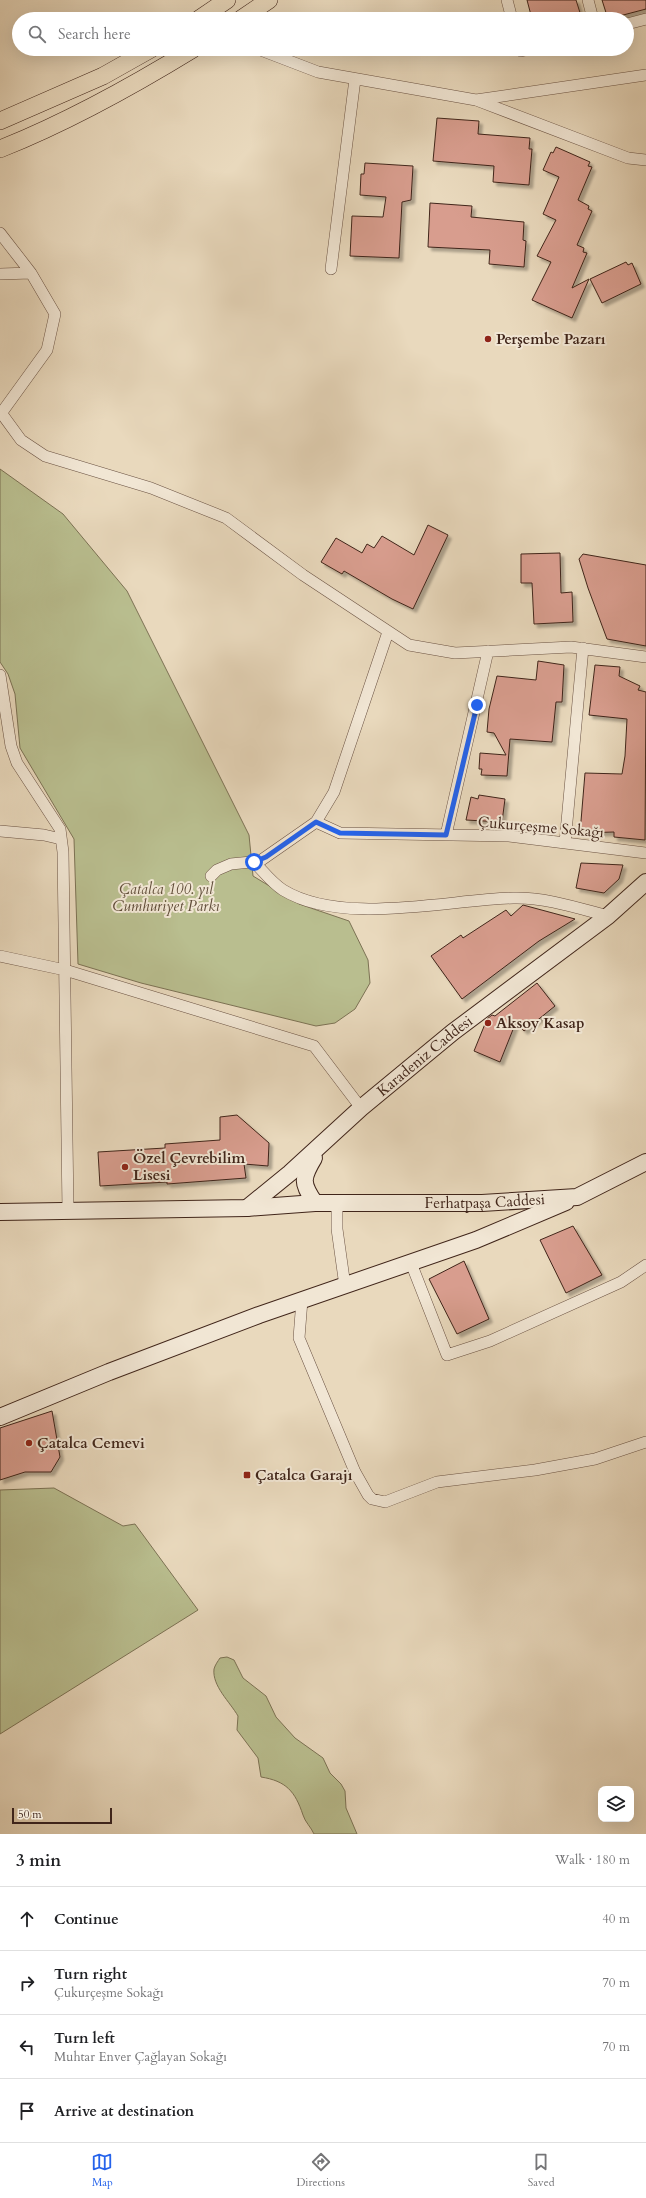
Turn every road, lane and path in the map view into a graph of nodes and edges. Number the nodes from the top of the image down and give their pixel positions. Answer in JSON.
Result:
{"nodes":[{"id":1,"x":227,"y":0,"type":"edge"},
{"id":2,"x":269,"y":0,"type":"edge"},
{"id":3,"x":507,"y":0,"type":"edge"},
{"id":4,"x":588,"y":0,"type":"edge"},
{"id":5,"x":205,"y":10,"type":"edge"},
{"id":6,"x":251,"y":12,"type":"edge"},
{"id":7,"x":510,"y":12,"type":"edge"},
{"id":8,"x":592,"y":12,"type":"edge"},
{"id":9,"x":646,"y":19,"type":"edge"},
{"id":10,"x":634,"y":22,"type":"edge"},
{"id":11,"x":139,"y":56,"type":"edge"},
{"id":12,"x":181,"y":56,"type":"edge"},
{"id":13,"x":276,"y":56,"type":"edge"},
{"id":14,"x":646,"y":75,"type":"edge"},
{"id":15,"x":355,"y":79,"type":"junction"},
{"id":16,"x":476,"y":100,"type":"junction"},
{"id":17,"x":0,"y":121,"type":"edge"},
{"id":18,"x":0,"y":149,"type":"edge"},
{"id":19,"x":646,"y":160,"type":"edge"},
{"id":20,"x":0,"y":233,"type":"edge"},
{"id":21,"x":330,"y":269,"type":"dead end"},
{"id":22,"x":31,"y":273,"type":"junction"},
{"id":23,"x":0,"y":274,"type":"edge"},
{"id":24,"x":1,"y":414,"type":"edge"},
{"id":25,"x":388,"y":632,"type":"junction"},
{"id":26,"x":583,"y":648,"type":"junction"},
{"id":27,"x":488,"y":651,"type":"junction"},
{"id":28,"x":646,"y":657,"type":"edge"},
{"id":29,"x":0,"y":675,"type":"edge"},
{"id":30,"x":0,"y":743,"type":"edge"},
{"id":31,"x":11,"y":746,"type":"junction"},
{"id":32,"x":316,"y":822,"type":"junction"},
{"id":33,"x":0,"y":830,"type":"edge"},
{"id":34,"x":446,"y":835,"type":"junction"},
{"id":35,"x":62,"y":839,"type":"junction"},
{"id":36,"x":565,"y":843,"type":"junction"},
{"id":37,"x":646,"y":853,"type":"edge"},
{"id":38,"x":254,"y":862,"type":"junction"},
{"id":39,"x":211,"y":876,"type":"dead end"},
{"id":40,"x":646,"y":882,"type":"edge"},
{"id":41,"x":608,"y":916,"type":"junction"},
{"id":42,"x":1,"y":956,"type":"edge"},
{"id":43,"x":65,"y":970,"type":"junction"},
{"id":44,"x":361,"y":1108,"type":"junction"},
{"id":45,"x":321,"y":1146,"type":"junction"},
{"id":46,"x":646,"y":1162,"type":"edge"},
{"id":47,"x":577,"y":1197,"type":"junction"},
{"id":48,"x":315,"y":1203,"type":"junction"},
{"id":49,"x":337,"y":1203,"type":"junction"},
{"id":50,"x":247,"y":1208,"type":"junction"},
{"id":51,"x":68,"y":1210,"type":"junction"},
{"id":52,"x":0,"y":1212,"type":"edge"},
{"id":53,"x":411,"y":1263,"type":"junction"},
{"id":54,"x":646,"y":1265,"type":"edge"},
{"id":55,"x":345,"y":1286,"type":"junction"},
{"id":56,"x":302,"y":1300,"type":"junction"},
{"id":57,"x":0,"y":1417,"type":"edge"},
{"id":58,"x":646,"y":1442,"type":"edge"}],
"edges":[{"from":1,"to":5,"type":"main road"},
{"from":2,"to":6,"type":"main road"},
{"from":3,"to":7,"type":"street"},
{"from":4,"to":8,"type":"street"},
{"from":9,"to":10,"type":"street"},
{"from":11,"to":17,"type":"main road"},
{"from":12,"to":18,"type":"main road"},
{"from":13,"to":15,"type":"street"},
{"from":14,"to":16,"type":"street"},
{"from":15,"to":16,"type":"street"},
{"from":15,"to":21,"type":"street"},
{"from":16,"to":19,"type":"street"},
{"from":20,"to":22,"type":"street"},
{"from":22,"to":23,"type":"street"},
{"from":22,"to":24,"type":"street"},
{"from":24,"to":25,"type":"street"},
{"from":25,"to":27,"type":"street"},
{"from":25,"to":32,"type":"street"},
{"from":26,"to":27,"type":"street"},
{"from":26,"to":28,"type":"street"},
{"from":26,"to":36,"type":"street"},
{"from":27,"to":34,"type":"street"},
{"from":29,"to":31,"type":"street"},
{"from":30,"to":31,"type":"street"},
{"from":31,"to":35,"type":"street"},
{"from":32,"to":34,"type":"street","name":"Çukurçeşme Sokağı"},
{"from":32,"to":38,"type":"street"},
{"from":33,"to":35,"type":"street"},
{"from":34,"to":36,"type":"street","name":"Çukurçeşme Sokağı"},
{"from":35,"to":43,"type":"street"},
{"from":36,"to":37,"type":"street","name":"Çukurçeşme Sokağı"},
{"from":38,"to":39,"type":"street"},
{"from":38,"to":41,"type":"street"},
{"from":40,"to":41,"type":"street","name":"Karadeniz Caddesi"},
{"from":41,"to":44,"type":"street","name":"Karadeniz Caddesi"},
{"from":42,"to":43,"type":"street"},
{"from":43,"to":44,"type":"street"},
{"from":43,"to":51,"type":"street"},
{"from":44,"to":45,"type":"street","name":"Karadeniz Caddesi"},
{"from":45,"to":48,"type":"street","name":"Karadeniz Caddesi"},
{"from":45,"to":50,"type":"street","name":"Karadeniz Caddesi"},
{"from":46,"to":47,"type":"street","name":"Ferhatpaşa Caddesi"},
{"from":47,"to":49,"type":"street","name":"Ferhatpaşa Caddesi"},
{"from":47,"to":53,"type":"street"},
{"from":48,"to":49,"type":"street","name":"Ferhatpaşa Caddesi"},
{"from":48,"to":50,"type":"street","name":"Ferhatpaşa Caddesi"},
{"from":49,"to":55,"type":"street"},
{"from":50,"to":51,"type":"street","name":"Ferhatpaşa Caddesi"},
{"from":51,"to":52,"type":"street","name":"Ferhatpaşa Caddesi"},
{"from":53,"to":54,"type":"street"},
{"from":53,"to":55,"type":"street"},
{"from":55,"to":56,"type":"street"},
{"from":56,"to":57,"type":"street"},
{"from":56,"to":58,"type":"street"}]}
